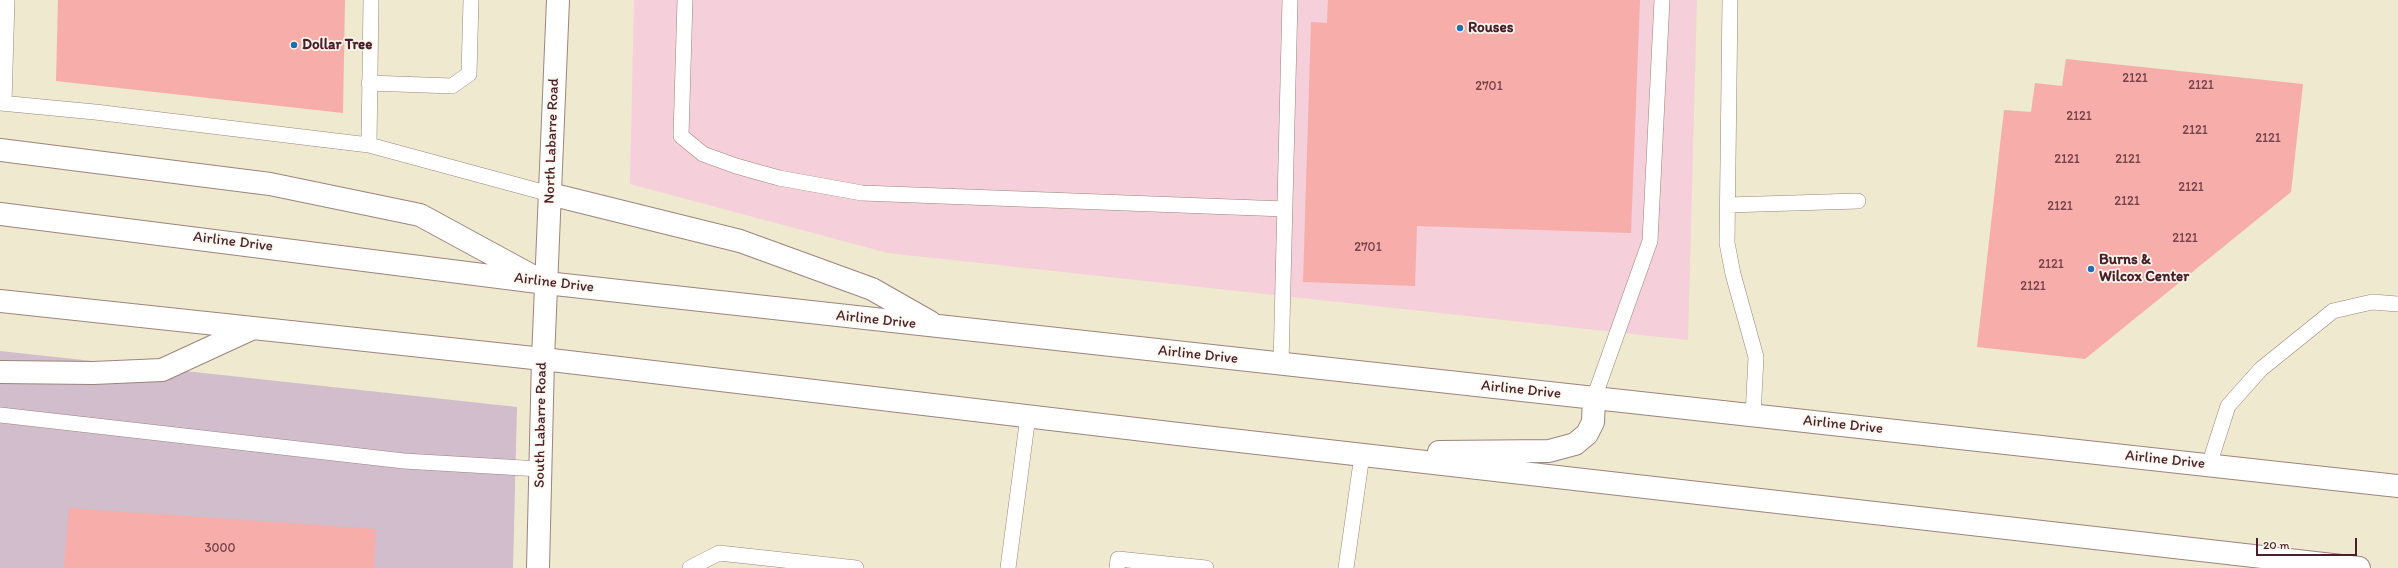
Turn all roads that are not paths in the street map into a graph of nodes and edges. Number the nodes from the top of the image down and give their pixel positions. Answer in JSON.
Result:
{"nodes":[{"id":1,"x":7,"y":0,"type":"edge"},
{"id":2,"x":371,"y":0,"type":"edge"},
{"id":3,"x":471,"y":0,"type":"edge"},
{"id":4,"x":558,"y":0,"type":"edge"},
{"id":5,"x":685,"y":0,"type":"edge"},
{"id":6,"x":1290,"y":0,"type":"edge"},
{"id":7,"x":1662,"y":0,"type":"edge"},
{"id":8,"x":1730,"y":0,"type":"edge"},
{"id":9,"x":369,"y":83,"type":"junction"},
{"id":10,"x":2,"y":103,"type":"edge"},
{"id":11,"x":369,"y":145,"type":"junction"},
{"id":12,"x":0,"y":150,"type":"edge"},
{"id":13,"x":550,"y":194,"type":"junction"},
{"id":14,"x":1858,"y":201,"type":"dead end"},
{"id":15,"x":1728,"y":206,"type":"junction"},
{"id":16,"x":1285,"y":209,"type":"junction"},
{"id":17,"x":0,"y":214,"type":"edge"},
{"id":18,"x":546,"y":283,"type":"junction"},
{"id":19,"x":0,"y":301,"type":"edge"},
{"id":20,"x":2398,"y":304,"type":"edge"},
{"id":21,"x":938,"y":326,"type":"junction"},
{"id":22,"x":251,"y":329,"type":"junction"},
{"id":23,"x":542,"y":359,"type":"junction"},
{"id":24,"x":1281,"y":364,"type":"junction"},
{"id":25,"x":0,"y":372,"type":"edge"},
{"id":26,"x":1594,"y":398,"type":"junction"},
{"id":27,"x":0,"y":415,"type":"edge"},
{"id":28,"x":1028,"y":416,"type":"junction"},
{"id":29,"x":1753,"y":416,"type":"junction"},
{"id":30,"x":1353,"y":454,"type":"junction"},
{"id":31,"x":2209,"y":465,"type":"junction"},
{"id":32,"x":540,"y":469,"type":"junction"},
{"id":33,"x":2398,"y":486,"type":"edge"},
{"id":34,"x":538,"y":568,"type":"edge"},
{"id":35,"x":690,"y":568,"type":"edge"},
{"id":36,"x":856,"y":568,"type":"edge"},
{"id":37,"x":1008,"y":568,"type":"edge"},
{"id":38,"x":1117,"y":568,"type":"edge"},
{"id":39,"x":1206,"y":568,"type":"edge"},
{"id":40,"x":1346,"y":568,"type":"edge"},
{"id":41,"x":2359,"y":568,"type":"edge"}],
"edges":[{"from":1,"to":10,"type":"lane"},
{"from":2,"to":9,"type":"lane"},
{"from":3,"to":9,"type":"lane"},
{"from":4,"to":13,"type":"main road","name":"North Labarre Road"},
{"from":5,"to":16,"type":"lane"},
{"from":6,"to":16,"type":"lane"},
{"from":7,"to":26,"type":"lane"},
{"from":8,"to":15,"type":"lane"},
{"from":9,"to":11,"type":"lane"},
{"from":10,"to":11,"type":"lane"},
{"from":11,"to":13,"type":"lane"},
{"from":12,"to":18,"type":"main road"},
{"from":13,"to":18,"type":"main road","name":"North Labarre Road"},
{"from":13,"to":21,"type":"main road"},
{"from":14,"to":15,"type":"lane"},
{"from":15,"to":29,"type":"lane"},
{"from":16,"to":24,"type":"lane"},
{"from":17,"to":18,"type":"main road","name":"Airline Drive"},
{"from":18,"to":21,"type":"main road","name":"Airline Drive"},
{"from":18,"to":23,"type":"main road","name":"South Labarre Road"},
{"from":19,"to":22,"type":"main road"},
{"from":20,"to":31,"type":"lane"},
{"from":21,"to":24,"type":"main road","name":"Airline Drive"},
{"from":22,"to":23,"type":"main road"},
{"from":22,"to":25,"type":"main road"},
{"from":23,"to":28,"type":"main road"},
{"from":23,"to":32,"type":"main road","name":"South Labarre Road"},
{"from":24,"to":26,"type":"main road","name":"Airline Drive"},
{"from":26,"to":29,"type":"main road","name":"Airline Drive"},
{"from":26,"to":30,"type":"main road"},
{"from":27,"to":32,"type":"lane"},
{"from":28,"to":30,"type":"main road"},
{"from":28,"to":37,"type":"lane"},
{"from":29,"to":31,"type":"main road","name":"Airline Drive"},
{"from":30,"to":40,"type":"lane"},
{"from":30,"to":41,"type":"main road"},
{"from":31,"to":33,"type":"main road","name":"Airline Drive"},
{"from":32,"to":34,"type":"main road","name":"South Labarre Road"},
{"from":35,"to":36,"type":"lane"},
{"from":38,"to":39,"type":"lane"}]}
